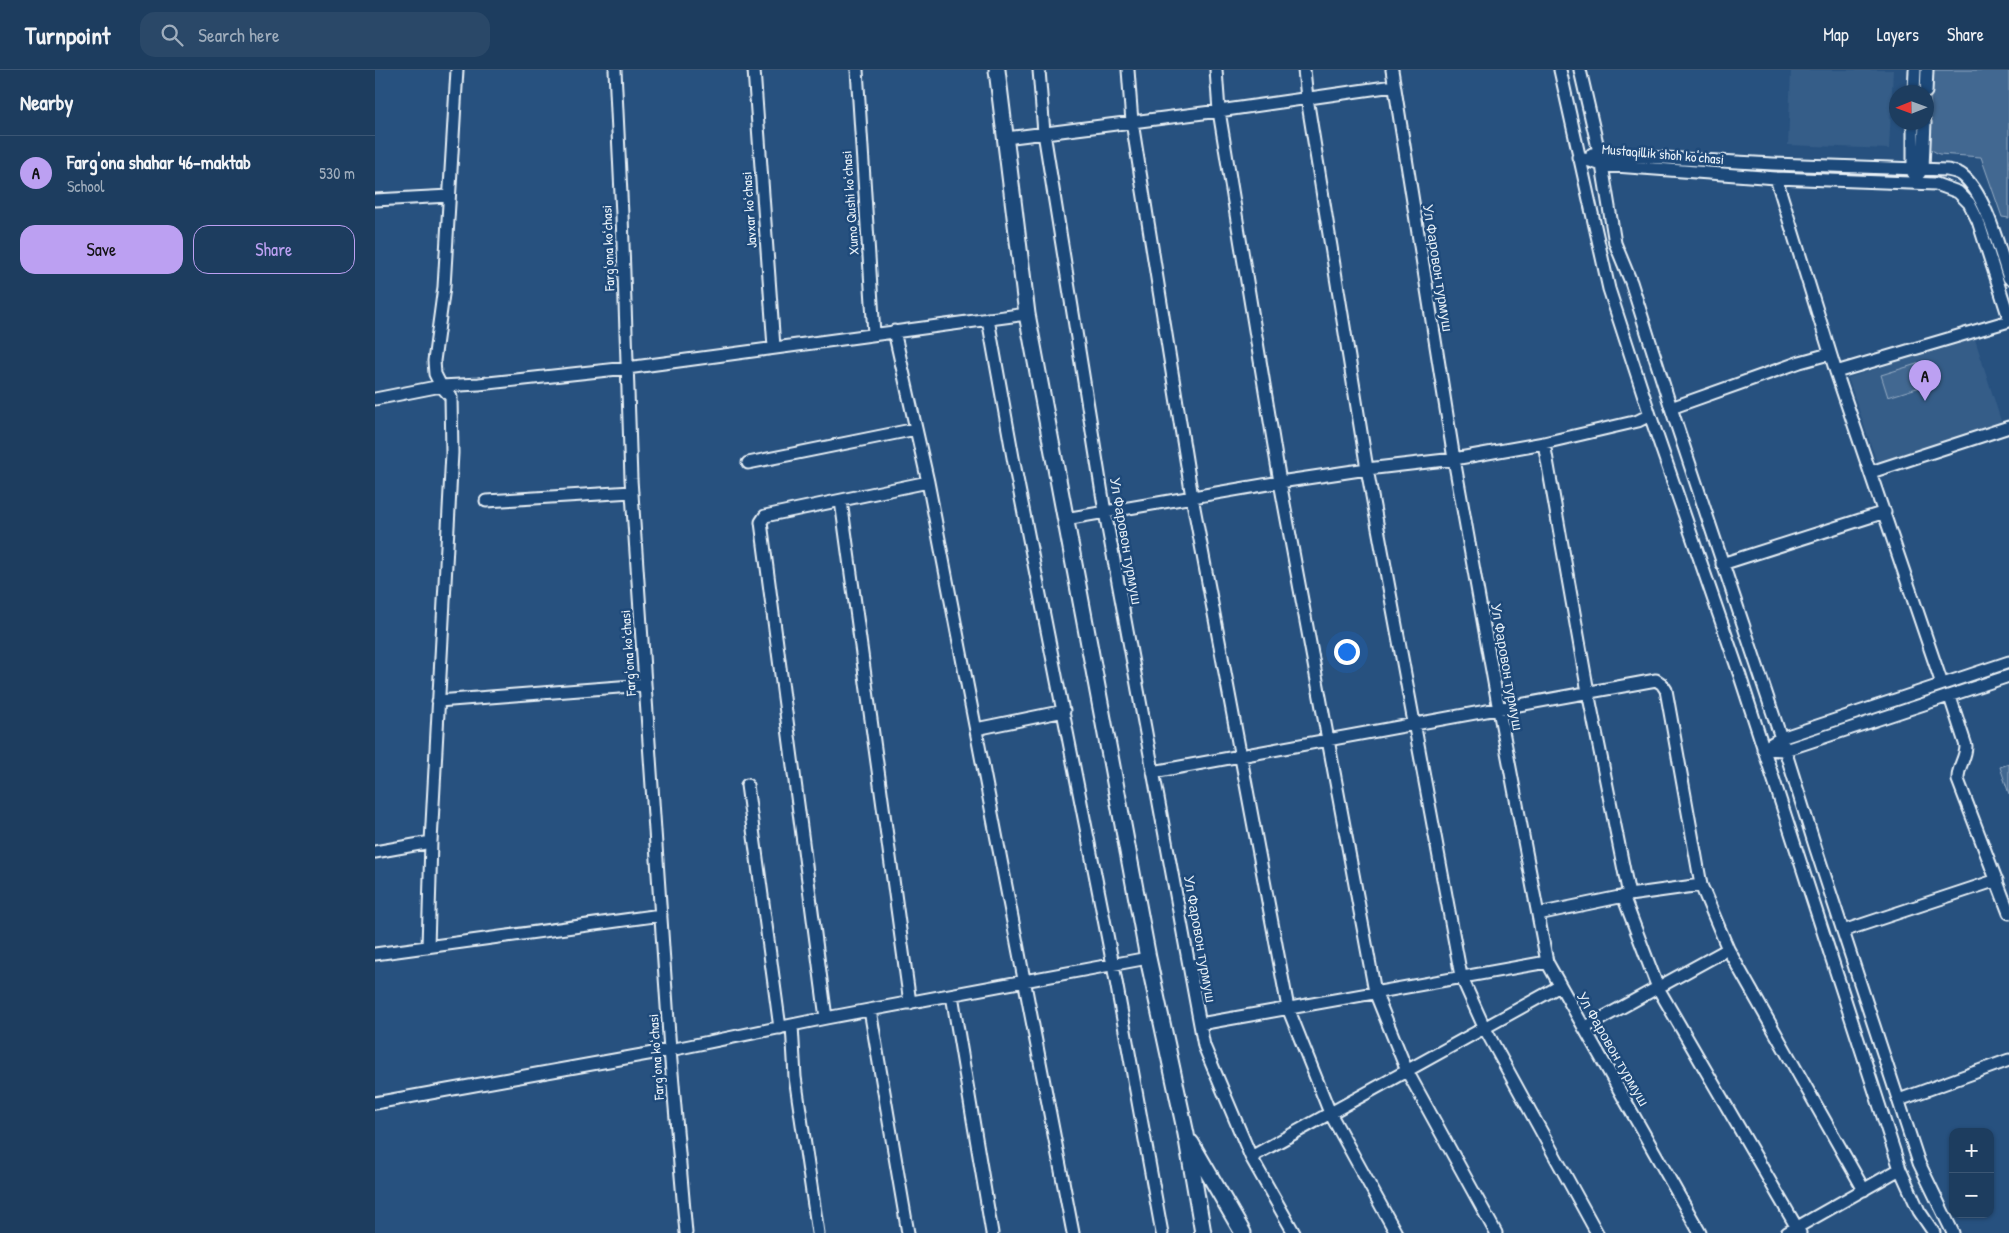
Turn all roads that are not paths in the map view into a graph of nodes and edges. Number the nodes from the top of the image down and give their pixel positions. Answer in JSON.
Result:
{"nodes":[{"id":1,"x":457,"y":70,"type":"edge"},
{"id":2,"x":615,"y":70,"type":"edge"},
{"id":3,"x":754,"y":70,"type":"edge"},
{"id":4,"x":857,"y":70,"type":"edge"},
{"id":5,"x":997,"y":70,"type":"edge"},
{"id":6,"x":1039,"y":70,"type":"edge"},
{"id":7,"x":1127,"y":70,"type":"edge"},
{"id":8,"x":1216,"y":70,"type":"edge"},
{"id":9,"x":1304,"y":70,"type":"edge"},
{"id":10,"x":1392,"y":70,"type":"edge"},
{"id":11,"x":1560,"y":70,"type":"edge"},
{"id":12,"x":1580,"y":70,"type":"edge"},
{"id":13,"x":1915,"y":70,"type":"edge"},
{"id":14,"x":1927,"y":70,"type":"edge"},
{"id":15,"x":1915,"y":85,"type":"edge"},
{"id":16,"x":1926,"y":85,"type":"edge"},
{"id":17,"x":1393,"y":86,"type":"junction"},
{"id":18,"x":1307,"y":98,"type":"junction"},
{"id":19,"x":1219,"y":111,"type":"junction"},
{"id":20,"x":1132,"y":122,"type":"junction"},
{"id":21,"x":1914,"y":130,"type":"edge"},
{"id":22,"x":1924,"y":130,"type":"edge"},
{"id":23,"x":1044,"y":133,"type":"junction"},
{"id":24,"x":1005,"y":138,"type":"junction"},
{"id":25,"x":1598,"y":153,"type":"junction"},
{"id":26,"x":1578,"y":157,"type":"junction"},
{"id":27,"x":1602,"y":165,"type":"junction"},
{"id":28,"x":1917,"y":168,"type":"junction"},
{"id":29,"x":1776,"y":178,"type":"junction"},
{"id":30,"x":1915,"y":182,"type":"junction"},
{"id":31,"x":1587,"y":195,"type":"junction"},
{"id":32,"x":449,"y":196,"type":"junction"},
{"id":33,"x":375,"y":200,"type":"edge"},
{"id":34,"x":1608,"y":200,"type":"junction"},
{"id":35,"x":2009,"y":278,"type":"edge"},
{"id":36,"x":1027,"y":314,"type":"junction"},
{"id":37,"x":988,"y":319,"type":"junction"},
{"id":38,"x":2009,"y":319,"type":"edge"},
{"id":39,"x":894,"y":331,"type":"junction"},
{"id":40,"x":874,"y":334,"type":"junction"},
{"id":41,"x":774,"y":347,"type":"junction"},
{"id":42,"x":1829,"y":354,"type":"junction"},
{"id":43,"x":627,"y":368,"type":"junction"},
{"id":44,"x":1836,"y":372,"type":"junction"},
{"id":45,"x":441,"y":386,"type":"junction"},
{"id":46,"x":375,"y":399,"type":"edge"},
{"id":47,"x":1671,"y":408,"type":"junction"},
{"id":48,"x":1650,"y":415,"type":"junction"},
{"id":49,"x":2009,"y":427,"type":"edge"},
{"id":50,"x":916,"y":429,"type":"junction"},
{"id":51,"x":1544,"y":443,"type":"junction"},
{"id":52,"x":1454,"y":459,"type":"junction"},
{"id":53,"x":748,"y":463,"type":"dead end"},
{"id":54,"x":1367,"y":469,"type":"junction"},
{"id":55,"x":1871,"y":472,"type":"junction"},
{"id":56,"x":928,"y":482,"type":"junction"},
{"id":57,"x":1280,"y":482,"type":"junction"},
{"id":58,"x":632,"y":492,"type":"junction"},
{"id":59,"x":1192,"y":497,"type":"junction"},
{"id":60,"x":486,"y":501,"type":"dead end"},
{"id":61,"x":841,"y":501,"type":"junction"},
{"id":62,"x":1105,"y":512,"type":"junction"},
{"id":63,"x":1885,"y":512,"type":"junction"},
{"id":64,"x":1065,"y":519,"type":"junction"},
{"id":65,"x":1722,"y":564,"type":"junction"},
{"id":66,"x":2009,"y":662,"type":"edge"},
{"id":67,"x":2009,"y":676,"type":"edge"},
{"id":68,"x":1942,"y":684,"type":"junction"},
{"id":69,"x":645,"y":685,"type":"junction"},
{"id":70,"x":1588,"y":692,"type":"junction"},
{"id":71,"x":1950,"y":697,"type":"junction"},
{"id":72,"x":438,"y":701,"type":"junction"},
{"id":73,"x":1499,"y":710,"type":"junction"},
{"id":74,"x":1064,"y":711,"type":"junction"},
{"id":75,"x":1776,"y":723,"type":"junction"},
{"id":76,"x":1414,"y":724,"type":"junction"},
{"id":77,"x":976,"y":729,"type":"junction"},
{"id":78,"x":1796,"y":733,"type":"junction"},
{"id":79,"x":1781,"y":738,"type":"junction"},
{"id":80,"x":1327,"y":740,"type":"junction"},
{"id":81,"x":1801,"y":745,"type":"junction"},
{"id":82,"x":1763,"y":749,"type":"junction"},
{"id":83,"x":1785,"y":750,"type":"junction"},
{"id":84,"x":1241,"y":756,"type":"junction"},
{"id":85,"x":1789,"y":766,"type":"junction"},
{"id":86,"x":1153,"y":772,"type":"junction"},
{"id":87,"x":1770,"y":772,"type":"junction"},
{"id":88,"x":747,"y":784,"type":"dead end"},
{"id":89,"x":431,"y":842,"type":"junction"},
{"id":90,"x":375,"y":852,"type":"edge"},
{"id":91,"x":1997,"y":880,"type":"junction"},
{"id":92,"x":1701,"y":885,"type":"junction"},
{"id":93,"x":1626,"y":896,"type":"junction"},
{"id":94,"x":2009,"y":913,"type":"edge"},
{"id":95,"x":1538,"y":914,"type":"junction"},
{"id":96,"x":661,"y":915,"type":"junction"},
{"id":97,"x":1843,"y":931,"type":"junction"},
{"id":98,"x":428,"y":947,"type":"junction"},
{"id":99,"x":1728,"y":949,"type":"junction"},
{"id":100,"x":375,"y":954,"type":"edge"},
{"id":101,"x":1148,"y":958,"type":"junction"},
{"id":102,"x":1547,"y":962,"type":"junction"},
{"id":103,"x":1113,"y":965,"type":"junction"},
{"id":104,"x":1461,"y":976,"type":"junction"},
{"id":105,"x":1025,"y":982,"type":"junction"},
{"id":106,"x":1560,"y":986,"type":"junction"},
{"id":107,"x":1658,"y":988,"type":"junction"},
{"id":108,"x":1375,"y":992,"type":"junction"},
{"id":109,"x":952,"y":995,"type":"junction"},
{"id":110,"x":910,"y":1003,"type":"junction"},
{"id":111,"x":1288,"y":1008,"type":"junction"},
{"id":112,"x":871,"y":1010,"type":"junction"},
{"id":113,"x":826,"y":1018,"type":"junction"},
{"id":114,"x":1200,"y":1024,"type":"junction"},
{"id":115,"x":786,"y":1026,"type":"junction"},
{"id":116,"x":1484,"y":1027,"type":"junction"},
{"id":117,"x":1584,"y":1028,"type":"junction"},
{"id":118,"x":670,"y":1050,"type":"junction"},
{"id":119,"x":2009,"y":1060,"type":"edge"},
{"id":120,"x":1407,"y":1071,"type":"junction"},
{"id":121,"x":1899,"y":1100,"type":"junction"},
{"id":122,"x":375,"y":1103,"type":"edge"},
{"id":123,"x":1330,"y":1113,"type":"junction"},
{"id":124,"x":1186,"y":1134,"type":"junction"},
{"id":125,"x":1251,"y":1157,"type":"junction"},
{"id":126,"x":1900,"y":1169,"type":"junction"},
{"id":127,"x":1863,"y":1190,"type":"junction"},
{"id":128,"x":1795,"y":1231,"type":"edge"},
{"id":129,"x":686,"y":1233,"type":"edge"},
{"id":130,"x":818,"y":1233,"type":"edge"},
{"id":131,"x":908,"y":1233,"type":"edge"},
{"id":132,"x":992,"y":1233,"type":"edge"},
{"id":133,"x":1073,"y":1233,"type":"edge"},
{"id":134,"x":1163,"y":1233,"type":"edge"},
{"id":135,"x":1203,"y":1233,"type":"edge"},
{"id":136,"x":1243,"y":1233,"type":"edge"},
{"id":137,"x":1294,"y":1233,"type":"edge"},
{"id":138,"x":1396,"y":1233,"type":"edge"},
{"id":139,"x":1496,"y":1233,"type":"edge"},
{"id":140,"x":1597,"y":1233,"type":"edge"},
{"id":141,"x":1700,"y":1233,"type":"edge"},
{"id":142,"x":1934,"y":1233,"type":"edge"},
{"id":143,"x":1953,"y":1233,"type":"edge"}],
"edges":[{"from":1,"to":32,"type":"street"},
{"from":2,"to":43,"type":"street","name":"Fargʻona koʻchasi"},
{"from":3,"to":41,"type":"street","name":"Javxar koʻchasi"},
{"from":4,"to":40,"type":"street","name":"Xumo Qushi koʻchasi"},
{"from":5,"to":24,"type":"main road"},
{"from":6,"to":23,"type":"street","name":"Ул Фаровон турмуш"},
{"from":7,"to":20,"type":"street"},
{"from":8,"to":19,"type":"street"},
{"from":9,"to":18,"type":"street"},
{"from":10,"to":17,"type":"street","name":"Ул Фаровон турмуш"},
{"from":11,"to":26,"type":"street"},
{"from":12,"to":25,"type":"street"},
{"from":13,"to":15,"type":"street"},
{"from":14,"to":16,"type":"street"},
{"from":17,"to":18,"type":"street"},
{"from":17,"to":52,"type":"street","name":"Ул Фаровон турмуш"},
{"from":18,"to":19,"type":"street"},
{"from":18,"to":54,"type":"street"},
{"from":19,"to":20,"type":"street"},
{"from":19,"to":57,"type":"street"},
{"from":20,"to":23,"type":"street"},
{"from":20,"to":59,"type":"street"},
{"from":21,"to":28,"type":"street"},
{"from":22,"to":28,"type":"street"},
{"from":23,"to":24,"type":"street"},
{"from":23,"to":62,"type":"street","name":"Ул Фаровон турмуш"},
{"from":24,"to":36,"type":"main road"},
{"from":25,"to":26,"type":"street","name":"Mustaqillik shoh ko'chasi"},
{"from":25,"to":27,"type":"street"},
{"from":25,"to":28,"type":"street","name":"Mustaqillik shoh ko'chasi"},
{"from":26,"to":27,"type":"street","name":"Mustaqillik shoh ko'chasi"},
{"from":26,"to":31,"type":"street"},
{"from":27,"to":29,"type":"street","name":"Mustaqillik shoh ko'chasi"},
{"from":27,"to":34,"type":"street"},
{"from":28,"to":30,"type":"street"},
{"from":28,"to":35,"type":"street","name":"Mustaqillik shoh ko'chasi"},
{"from":29,"to":30,"type":"street","name":"Mustaqillik shoh ko'chasi"},
{"from":29,"to":42,"type":"street"},
{"from":30,"to":38,"type":"street","name":"Mustaqillik shoh ko'chasi"},
{"from":31,"to":34,"type":"street"},
{"from":31,"to":48,"type":"street"},
{"from":32,"to":33,"type":"street"},
{"from":32,"to":45,"type":"street"},
{"from":34,"to":47,"type":"street"},
{"from":36,"to":37,"type":"street"},
{"from":36,"to":64,"type":"main road"},
{"from":37,"to":39,"type":"street"},
{"from":37,"to":74,"type":"street"},
{"from":38,"to":44,"type":"street"},
{"from":39,"to":40,"type":"street"},
{"from":39,"to":50,"type":"street"},
{"from":40,"to":41,"type":"street"},
{"from":41,"to":43,"type":"street"},
{"from":42,"to":44,"type":"street"},
{"from":42,"to":47,"type":"street"},
{"from":43,"to":45,"type":"street"},
{"from":43,"to":58,"type":"street","name":"Fargʻona koʻchasi"},
{"from":44,"to":55,"type":"street"},
{"from":45,"to":46,"type":"street"},
{"from":45,"to":72,"type":"street"},
{"from":47,"to":65,"type":"street"},
{"from":48,"to":51,"type":"street"},
{"from":48,"to":82,"type":"street"},
{"from":49,"to":55,"type":"street"},
{"from":50,"to":53,"type":"street"},
{"from":50,"to":56,"type":"street"},
{"from":51,"to":52,"type":"street"},
{"from":51,"to":70,"type":"street"},
{"from":52,"to":54,"type":"street"},
{"from":52,"to":73,"type":"street","name":"Ул Фаровон турмуш"},
{"from":54,"to":57,"type":"street"},
{"from":54,"to":76,"type":"street"},
{"from":55,"to":63,"type":"street"},
{"from":56,"to":61,"type":"street"},
{"from":56,"to":77,"type":"street"},
{"from":57,"to":59,"type":"street"},
{"from":57,"to":80,"type":"street"},
{"from":58,"to":60,"type":"street"},
{"from":58,"to":69,"type":"street","name":"Fargʻona koʻchasi"},
{"from":59,"to":62,"type":"street"},
{"from":59,"to":84,"type":"street"},
{"from":61,"to":110,"type":"street"},
{"from":61,"to":113,"type":"street"},
{"from":62,"to":64,"type":"street"},
{"from":62,"to":86,"type":"street","name":"Ул Фаровон турмуш"},
{"from":63,"to":65,"type":"street"},
{"from":63,"to":68,"type":"street"},
{"from":64,"to":101,"type":"main road"},
{"from":65,"to":75,"type":"street"},
{"from":66,"to":68,"type":"street"},
{"from":67,"to":71,"type":"street"},
{"from":68,"to":78,"type":"street"},
{"from":69,"to":72,"type":"street"},
{"from":69,"to":96,"type":"street","name":"Fargʻona koʻchasi"},
{"from":70,"to":73,"type":"street"},
{"from":70,"to":92,"type":"street"},
{"from":70,"to":93,"type":"street"},
{"from":71,"to":81,"type":"street"},
{"from":71,"to":91,"type":"street"},
{"from":72,"to":89,"type":"street"},
{"from":73,"to":76,"type":"street"},
{"from":73,"to":95,"type":"street","name":"Ул Фаровон турмуш"},
{"from":74,"to":77,"type":"street"},
{"from":74,"to":103,"type":"street"},
{"from":75,"to":78,"type":"street"},
{"from":75,"to":79,"type":"street"},
{"from":76,"to":80,"type":"street"},
{"from":76,"to":104,"type":"street"},
{"from":77,"to":105,"type":"street"},
{"from":78,"to":79,"type":"street"},
{"from":79,"to":82,"type":"street"},
{"from":79,"to":83,"type":"street"},
{"from":80,"to":84,"type":"street"},
{"from":80,"to":108,"type":"street"},
{"from":81,"to":83,"type":"street"},
{"from":81,"to":85,"type":"street"},
{"from":82,"to":83,"type":"street"},
{"from":82,"to":87,"type":"street"},
{"from":83,"to":85,"type":"street"},
{"from":84,"to":86,"type":"street"},
{"from":84,"to":111,"type":"street"},
{"from":85,"to":87,"type":"street"},
{"from":85,"to":97,"type":"street"},
{"from":86,"to":114,"type":"street","name":"Ул Фаровон турмуш"},
{"from":87,"to":126,"type":"street"},
{"from":88,"to":115,"type":"street"},
{"from":89,"to":90,"type":"street"},
{"from":89,"to":98,"type":"street"},
{"from":91,"to":94,"type":"street"},
{"from":91,"to":97,"type":"street"},
{"from":92,"to":93,"type":"street"},
{"from":92,"to":99,"type":"street"},
{"from":93,"to":95,"type":"street"},
{"from":93,"to":107,"type":"street"},
{"from":95,"to":102,"type":"street","name":"Ул Фаровон турмуш"},
{"from":96,"to":98,"type":"street"},
{"from":96,"to":118,"type":"street","name":"Fargʻona koʻchasi"},
{"from":97,"to":121,"type":"street"},
{"from":98,"to":100,"type":"street"},
{"from":99,"to":107,"type":"street"},
{"from":99,"to":127,"type":"street"},
{"from":101,"to":103,"type":"street"},
{"from":101,"to":124,"type":"main road"},
{"from":102,"to":104,"type":"street"},
{"from":102,"to":106,"type":"street","name":"Ул Фаровон турмуш"},
{"from":103,"to":105,"type":"street"},
{"from":103,"to":134,"type":"street"},
{"from":104,"to":108,"type":"street"},
{"from":104,"to":116,"type":"street"},
{"from":105,"to":109,"type":"street"},
{"from":105,"to":133,"type":"street"},
{"from":106,"to":116,"type":"street"},
{"from":106,"to":117,"type":"street","name":"Ул Фаровон турмуш"},
{"from":107,"to":117,"type":"street"},
{"from":107,"to":128,"type":"street"},
{"from":108,"to":111,"type":"street"},
{"from":108,"to":120,"type":"street"},
{"from":109,"to":110,"type":"street"},
{"from":109,"to":132,"type":"street"},
{"from":110,"to":112,"type":"street"},
{"from":111,"to":114,"type":"street"},
{"from":111,"to":123,"type":"street"},
{"from":112,"to":113,"type":"street"},
{"from":112,"to":131,"type":"street"},
{"from":113,"to":115,"type":"street"},
{"from":114,"to":125,"type":"street","name":"Ул Фаровон турмуш"},
{"from":115,"to":118,"type":"street"},
{"from":115,"to":130,"type":"street"},
{"from":116,"to":120,"type":"street"},
{"from":116,"to":140,"type":"street"},
{"from":117,"to":141,"type":"street","name":"Ул Фаровон турмуш"},
{"from":118,"to":122,"type":"street"},
{"from":118,"to":129,"type":"street","name":"Fargʻona koʻchasi"},
{"from":119,"to":121,"type":"street"},
{"from":120,"to":123,"type":"street"},
{"from":120,"to":139,"type":"street"},
{"from":121,"to":143,"type":"street"},
{"from":123,"to":125,"type":"street"},
{"from":123,"to":138,"type":"street"},
{"from":124,"to":135,"type":"main road"},
{"from":124,"to":136,"type":"main road"},
{"from":125,"to":137,"type":"street","name":"Ул Фаровон турмуш"},
{"from":126,"to":127,"type":"street"},
{"from":126,"to":142,"type":"street"},
{"from":127,"to":128,"type":"street"}]}
